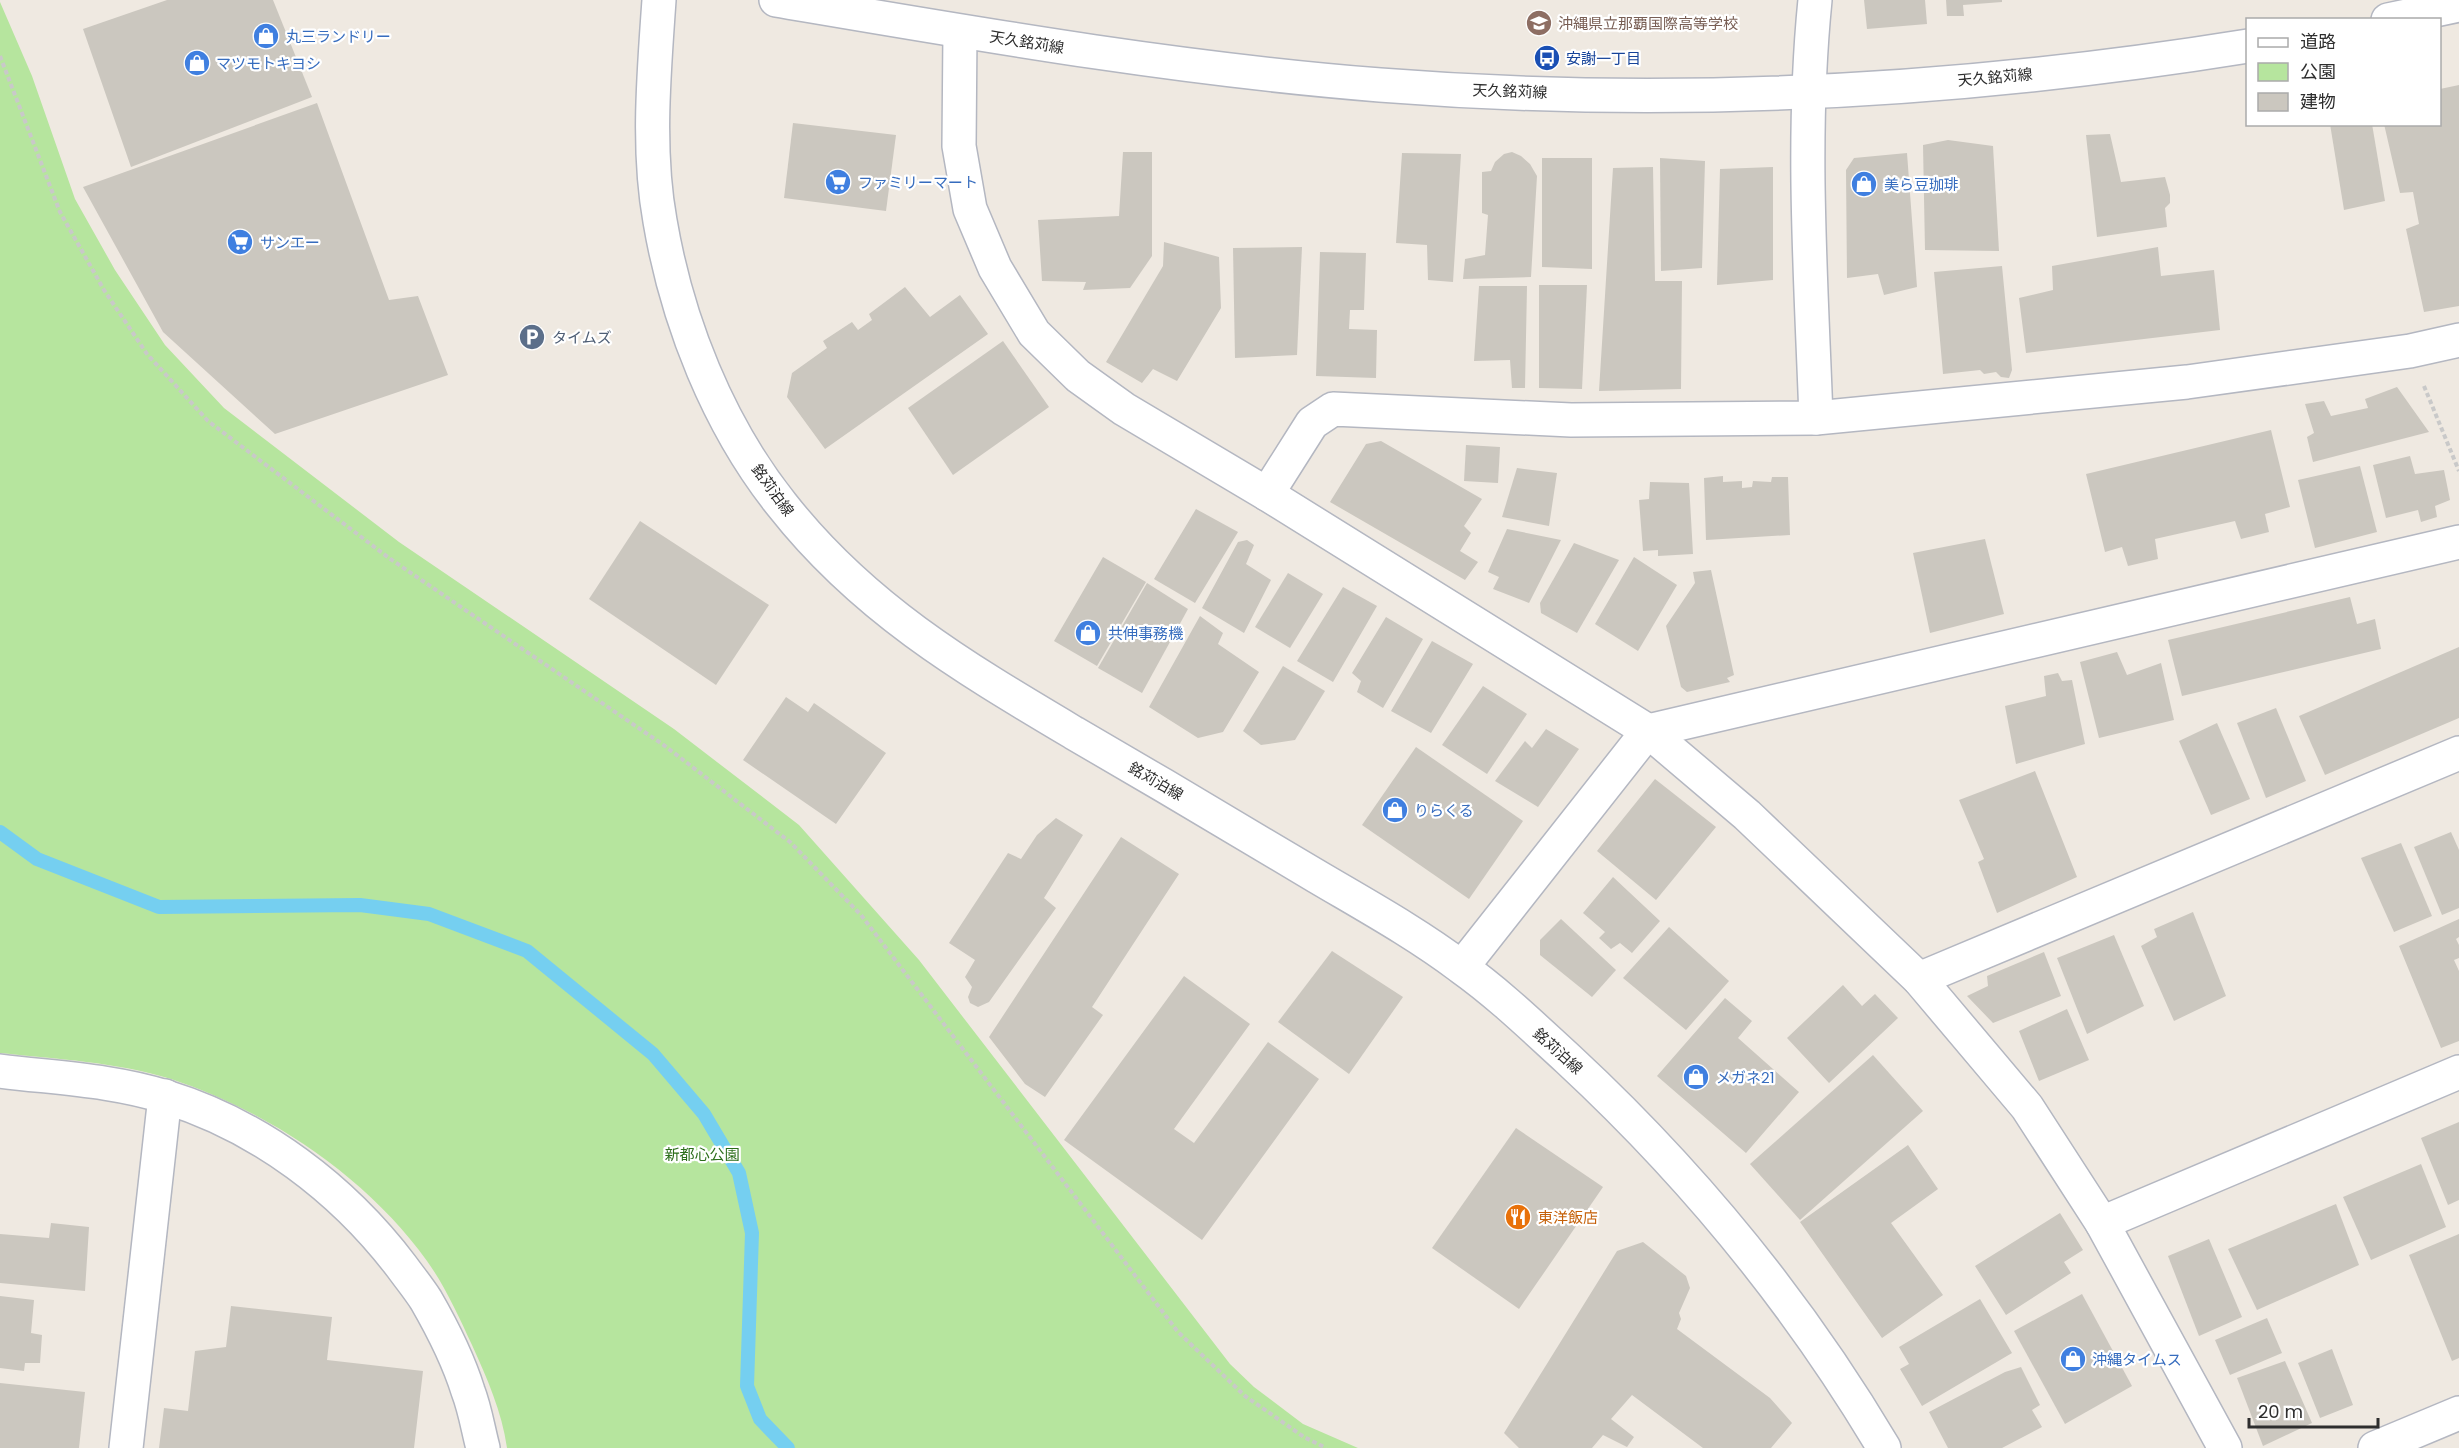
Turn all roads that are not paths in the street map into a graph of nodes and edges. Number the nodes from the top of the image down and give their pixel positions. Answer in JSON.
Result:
{"nodes":[{"id":1,"x":659,"y":0,"type":"edge"},
{"id":2,"x":776,"y":0,"type":"edge"},
{"id":3,"x":1815,"y":0,"type":"edge"},
{"id":4,"x":2459,"y":5,"type":"edge"},
{"id":5,"x":2397,"y":18,"type":"edge"},
{"id":6,"x":960,"y":32,"type":"junction"},
{"id":7,"x":2246,"y":46,"type":"edge"},
{"id":8,"x":1807,"y":93,"type":"junction"},
{"id":9,"x":2459,"y":340,"type":"edge"},
{"id":10,"x":1816,"y":418,"type":"junction"},
{"id":11,"x":1267,"y":494,"type":"junction"},
{"id":12,"x":2459,"y":542,"type":"edge"},
{"id":13,"x":1648,"y":731,"type":"junction"},
{"id":14,"x":2459,"y":753,"type":"edge"},
{"id":15,"x":1462,"y":967,"type":"junction"},
{"id":16,"x":1919,"y":979,"type":"junction"},
{"id":17,"x":0,"y":1071,"type":"edge"},
{"id":18,"x":2459,"y":1072,"type":"edge"},
{"id":19,"x":165,"y":1096,"type":"junction"},
{"id":20,"x":2102,"y":1222,"type":"junction"},
{"id":21,"x":2459,"y":1413,"type":"edge"},
{"id":22,"x":126,"y":1448,"type":"edge"},
{"id":23,"x":483,"y":1448,"type":"edge"},
{"id":24,"x":1884,"y":1448,"type":"edge"},
{"id":25,"x":2224,"y":1448,"type":"edge"},
{"id":26,"x":2375,"y":1448,"type":"edge"}],
"edges":[{"from":1,"to":15,"type":"street","name":"銘苅泊線"},
{"from":2,"to":6,"type":"street","name":"天久銘苅線"},
{"from":3,"to":8,"type":"street"},
{"from":4,"to":5,"type":"street"},
{"from":6,"to":8,"type":"street","name":"天久銘苅線"},
{"from":6,"to":11,"type":"street"},
{"from":7,"to":8,"type":"street","name":"天久銘苅線"},
{"from":8,"to":10,"type":"street"},
{"from":9,"to":10,"type":"street"},
{"from":10,"to":11,"type":"street"},
{"from":11,"to":13,"type":"street"},
{"from":12,"to":13,"type":"street"},
{"from":13,"to":15,"type":"street"},
{"from":13,"to":16,"type":"street"},
{"from":14,"to":16,"type":"street"},
{"from":15,"to":24,"type":"street","name":"銘苅泊線"},
{"from":16,"to":20,"type":"street"},
{"from":17,"to":19,"type":"street"},
{"from":18,"to":20,"type":"street"},
{"from":19,"to":22,"type":"street"},
{"from":19,"to":23,"type":"street"},
{"from":20,"to":25,"type":"street"},
{"from":21,"to":26,"type":"street"}]}
